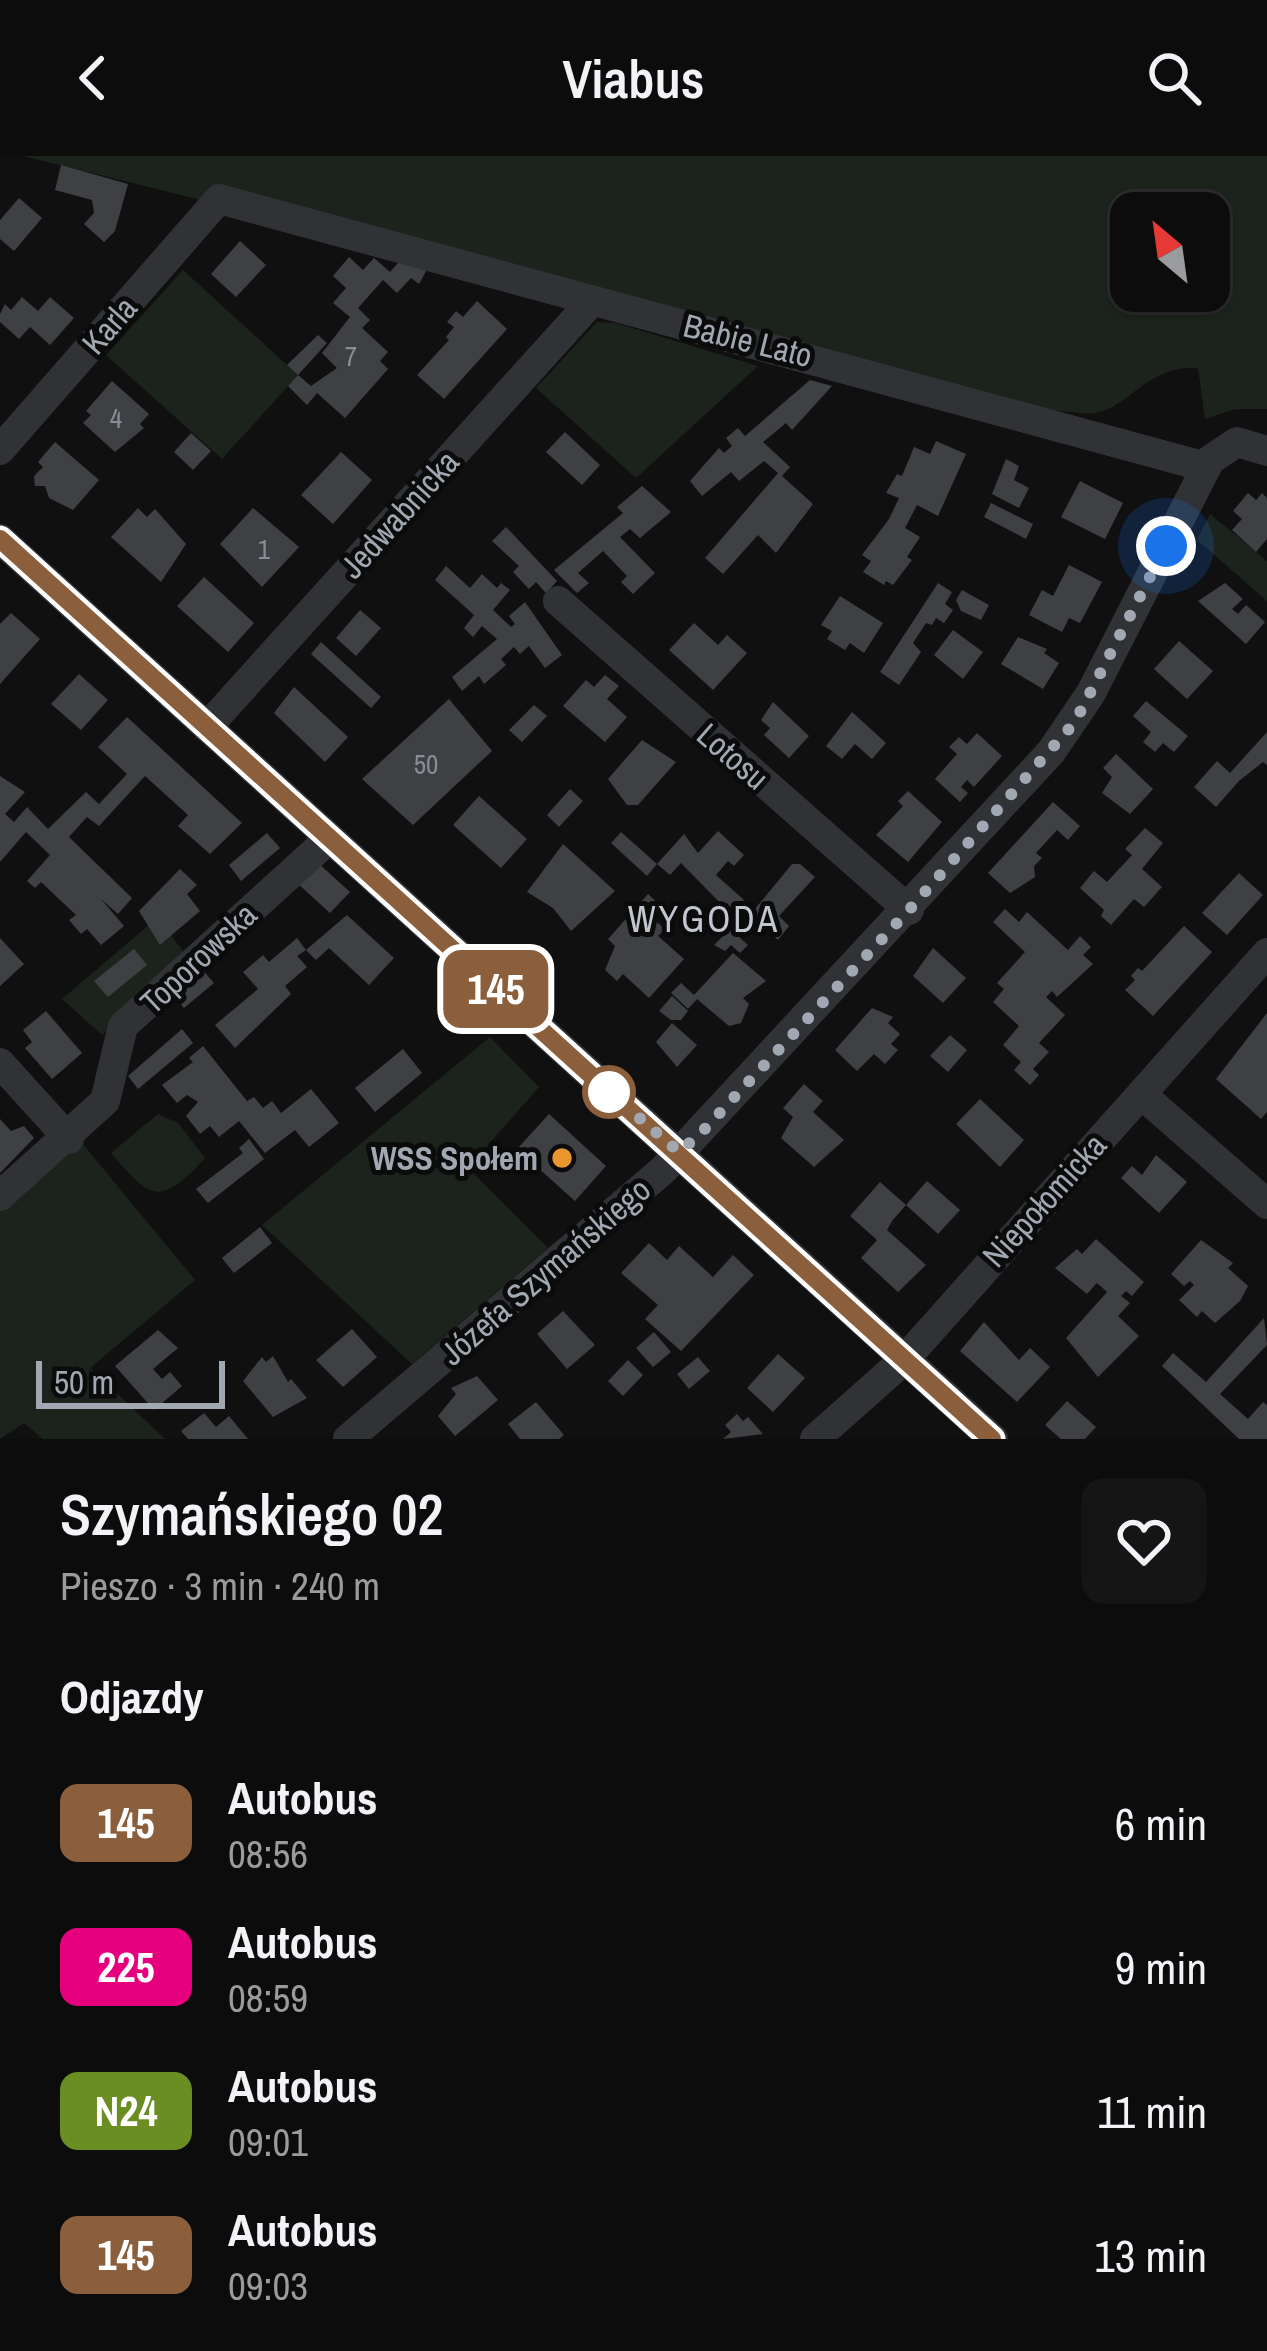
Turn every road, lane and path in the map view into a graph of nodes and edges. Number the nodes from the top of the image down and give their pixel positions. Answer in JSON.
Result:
{"nodes":[{"id":1,"x":219,"y":199,"type":"joint"},
{"id":2,"x":592,"y":302,"type":"junction"},
{"id":3,"x":0,"y":450,"type":"edge"},
{"id":4,"x":1267,"y":451,"type":"edge"},
{"id":5,"x":1206,"y":467,"type":"junction"},
{"id":6,"x":0,"y":539,"type":"edge"},
{"id":7,"x":558,"y":601,"type":"dead end"},
{"id":8,"x":207,"y":727,"type":"junction"},
{"id":9,"x":330,"y":838,"type":"junction"},
{"id":10,"x":909,"y":910,"type":"junction"},
{"id":11,"x":1267,"y":953,"type":"edge"},
{"id":12,"x":0,"y":1063,"type":"edge"},
{"id":13,"x":1141,"y":1094,"type":"junction"},
{"id":14,"x":69,"y":1139,"type":"junction"},
{"id":15,"x":679,"y":1152,"type":"junction"},
{"id":16,"x":0,"y":1196,"type":"edge"},
{"id":17,"x":1267,"y":1204,"type":"edge"},
{"id":18,"x":905,"y":1359,"type":"junction"},
{"id":19,"x":348,"y":1439,"type":"edge"},
{"id":20,"x":814,"y":1439,"type":"edge"},
{"id":21,"x":992,"y":1439,"type":"edge"}],
"edges":[{"from":1,"to":2,"type":"street","name":"Babie Lato"},
{"from":1,"to":3,"type":"street","name":"Karla"},
{"from":2,"to":5,"type":"street","name":"Babie Lato"},
{"from":2,"to":8,"type":"street","name":"Jedwabnicka"},
{"from":4,"to":5,"type":"street"},
{"from":5,"to":10,"type":"street","name":"Józefa Szymańskiego"},
{"from":6,"to":8,"type":"street"},
{"from":7,"to":10,"type":"street","name":"Lotosu"},
{"from":8,"to":9,"type":"street"},
{"from":9,"to":14,"type":"street","name":"Toporowska"},
{"from":9,"to":15,"type":"street"},
{"from":10,"to":15,"type":"street","name":"Józefa Szymańskiego"},
{"from":11,"to":13,"type":"street","name":"Niepołomicka"},
{"from":12,"to":14,"type":"street"},
{"from":13,"to":17,"type":"street"},
{"from":13,"to":18,"type":"street","name":"Niepołomicka"},
{"from":14,"to":16,"type":"street","name":"Toporowska"},
{"from":15,"to":18,"type":"street"},
{"from":15,"to":19,"type":"street","name":"Józefa Szymańskiego"},
{"from":18,"to":20,"type":"street","name":"Niepołomicka"},
{"from":18,"to":21,"type":"street"}]}
